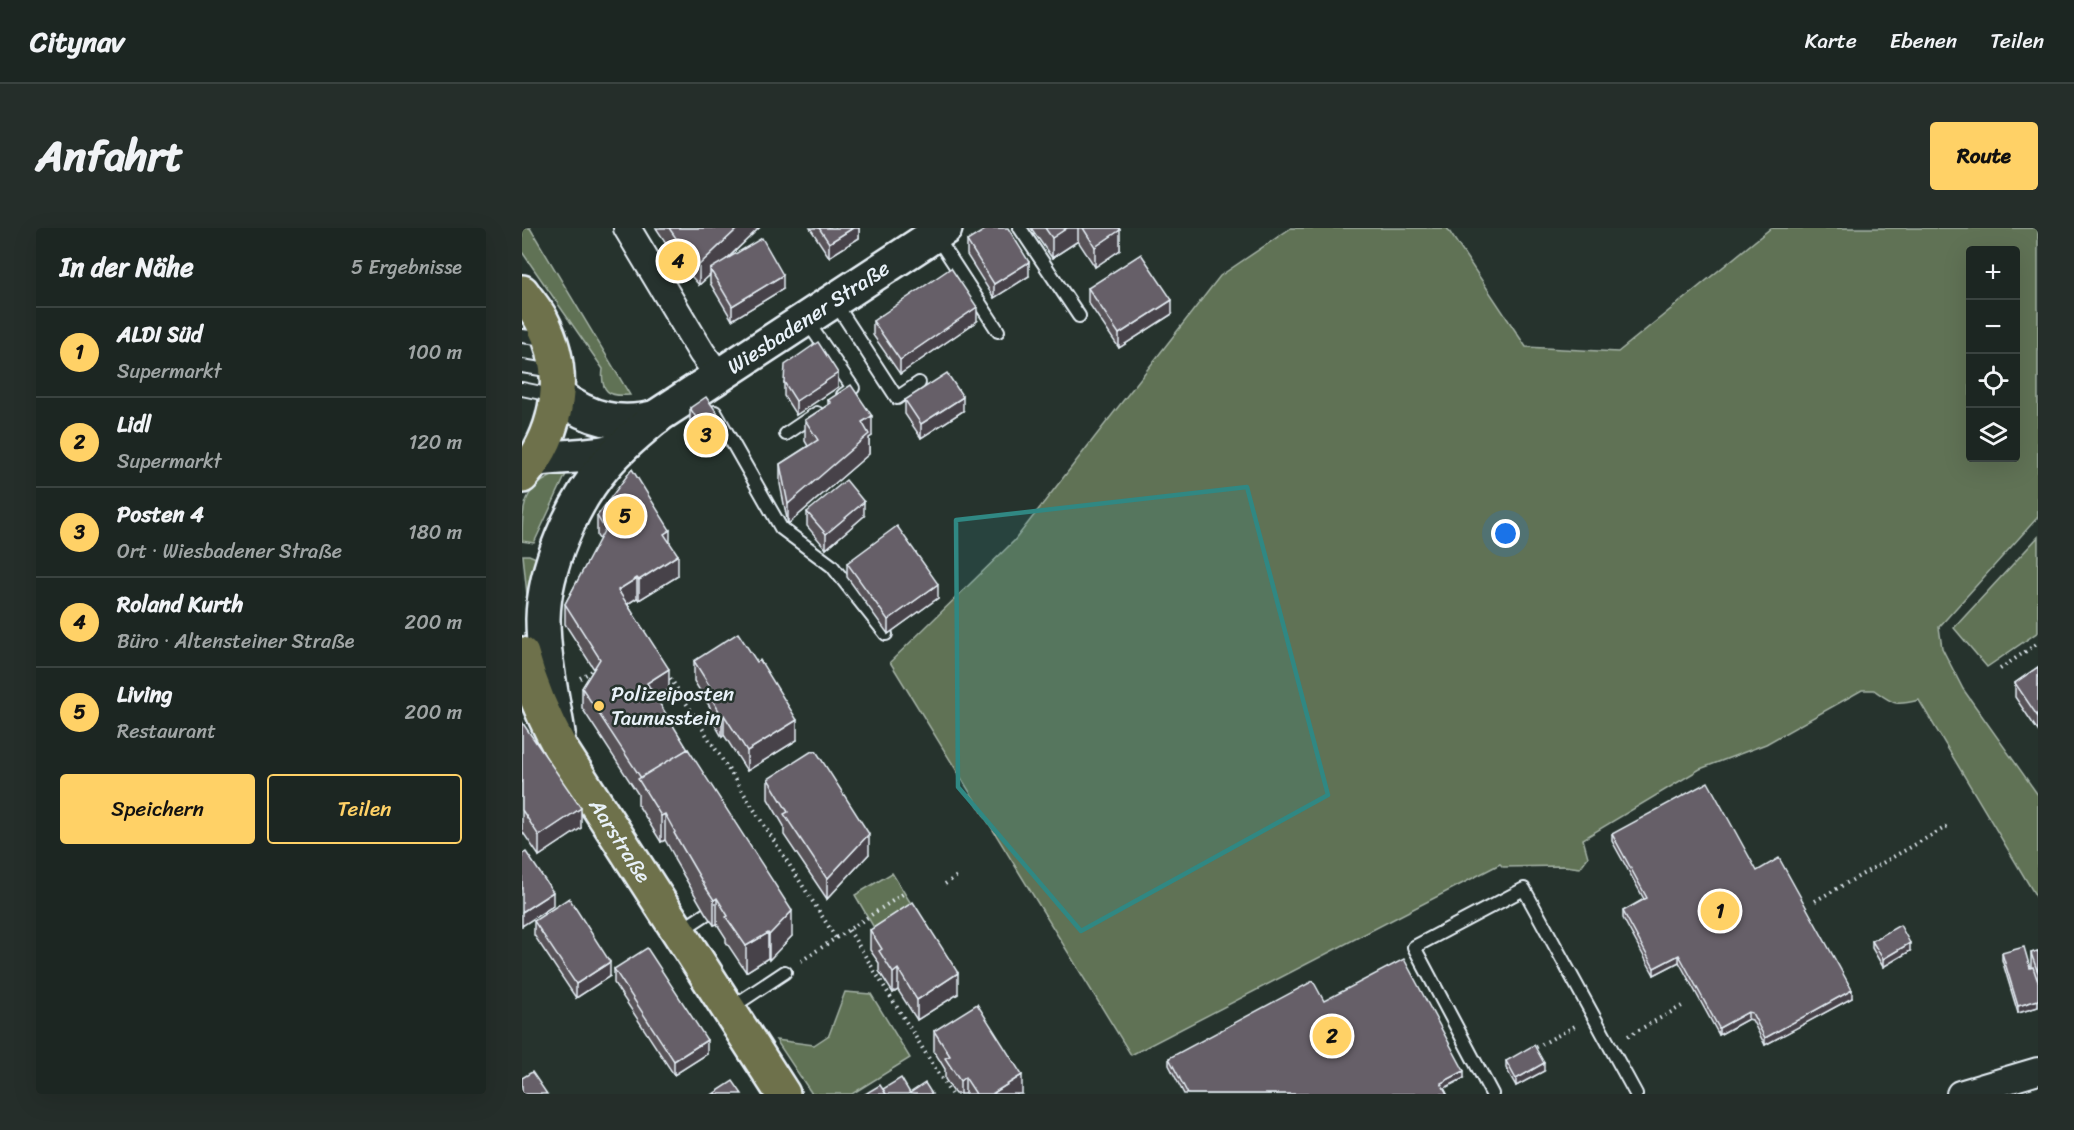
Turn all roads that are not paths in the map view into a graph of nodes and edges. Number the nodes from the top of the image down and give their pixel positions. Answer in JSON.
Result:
{"nodes":[{"id":1,"x":627,"y":228,"type":"edge"},
{"id":2,"x":1020,"y":228,"type":"edge"},
{"id":3,"x":940,"y":231,"type":"edge"},
{"id":4,"x":525,"y":300,"type":"edge"},
{"id":5,"x":834,"y":301,"type":"junction"},
{"id":6,"x":1079,"y":316,"type":"dead end"},
{"id":7,"x":806,"y":320,"type":"junction"},
{"id":8,"x":998,"y":331,"type":"dead end"},
{"id":9,"x":536,"y":338,"type":"edge"},
{"id":10,"x":522,"y":366,"type":"edge"},
{"id":11,"x":710,"y":382,"type":"junction"},
{"id":12,"x":919,"y":383,"type":"dead end"},
{"id":13,"x":558,"y":384,"type":"junction"},
{"id":14,"x":522,"y":389,"type":"edge"},
{"id":15,"x":657,"y":417,"type":"junction"},
{"id":16,"x":786,"y":434,"type":"dead end"},
{"id":17,"x":621,"y":448,"type":"junction"},
{"id":18,"x":528,"y":468,"type":"edge"},
{"id":19,"x":886,"y":634,"type":"edge"},
{"id":20,"x":522,"y":654,"type":"edge"},
{"id":21,"x":522,"y":695,"type":"edge"},
{"id":22,"x":561,"y":749,"type":"junction"},
{"id":23,"x":706,"y":914,"type":"edge"},
{"id":24,"x":679,"y":932,"type":"junction"},
{"id":25,"x":785,"y":972,"type":"dead end"},
{"id":26,"x":729,"y":1010,"type":"junction"},
{"id":27,"x":2038,"y":1071,"type":"edge"},
{"id":28,"x":783,"y":1094,"type":"edge"},
{"id":29,"x":1492,"y":1094,"type":"edge"},
{"id":30,"x":1636,"y":1094,"type":"edge"},
{"id":31,"x":1960,"y":1094,"type":"edge"}],
"edges":[{"from":1,"to":11,"type":"street"},
{"from":2,"to":6,"type":"lane"},
{"from":3,"to":5,"type":"main road","name":"Wiesbadener Straße"},
{"from":3,"to":8,"type":"lane"},
{"from":4,"to":9,"type":"main road"},
{"from":5,"to":7,"type":"main road","name":"Wiesbadener Straße"},
{"from":5,"to":12,"type":"lane"},
{"from":7,"to":11,"type":"main road","name":"Wiesbadener Straße"},
{"from":7,"to":16,"type":"lane"},
{"from":9,"to":13,"type":"main road"},
{"from":10,"to":13,"type":"lane"},
{"from":11,"to":15,"type":"main road","name":"Wiesbadener Straße"},
{"from":11,"to":19,"type":"lane"},
{"from":13,"to":14,"type":"lane"},
{"from":13,"to":15,"type":"main road","name":"Wiesbadener Straße"},
{"from":13,"to":18,"type":"main road"},
{"from":15,"to":17,"type":"main road","name":"Wiesbadener Straße"},
{"from":17,"to":18,"type":"main road","name":"Wiesbadener Straße"},
{"from":17,"to":22,"type":"main road","name":"Wiesbadener Straße"},
{"from":20,"to":22,"type":"main road","name":"Aarstraße"},
{"from":21,"to":22,"type":"main road","name":"Aarstraße"},
{"from":22,"to":24,"type":"main road","name":"Aarstraße"},
{"from":23,"to":24,"type":"lane"},
{"from":24,"to":26,"type":"main road","name":"Aarstraße"},
{"from":25,"to":26,"type":"lane"},
{"from":26,"to":28,"type":"main road","name":"Aarstraße"},
{"from":27,"to":31,"type":"street"},
{"from":29,"to":30,"type":"lane"}]}
